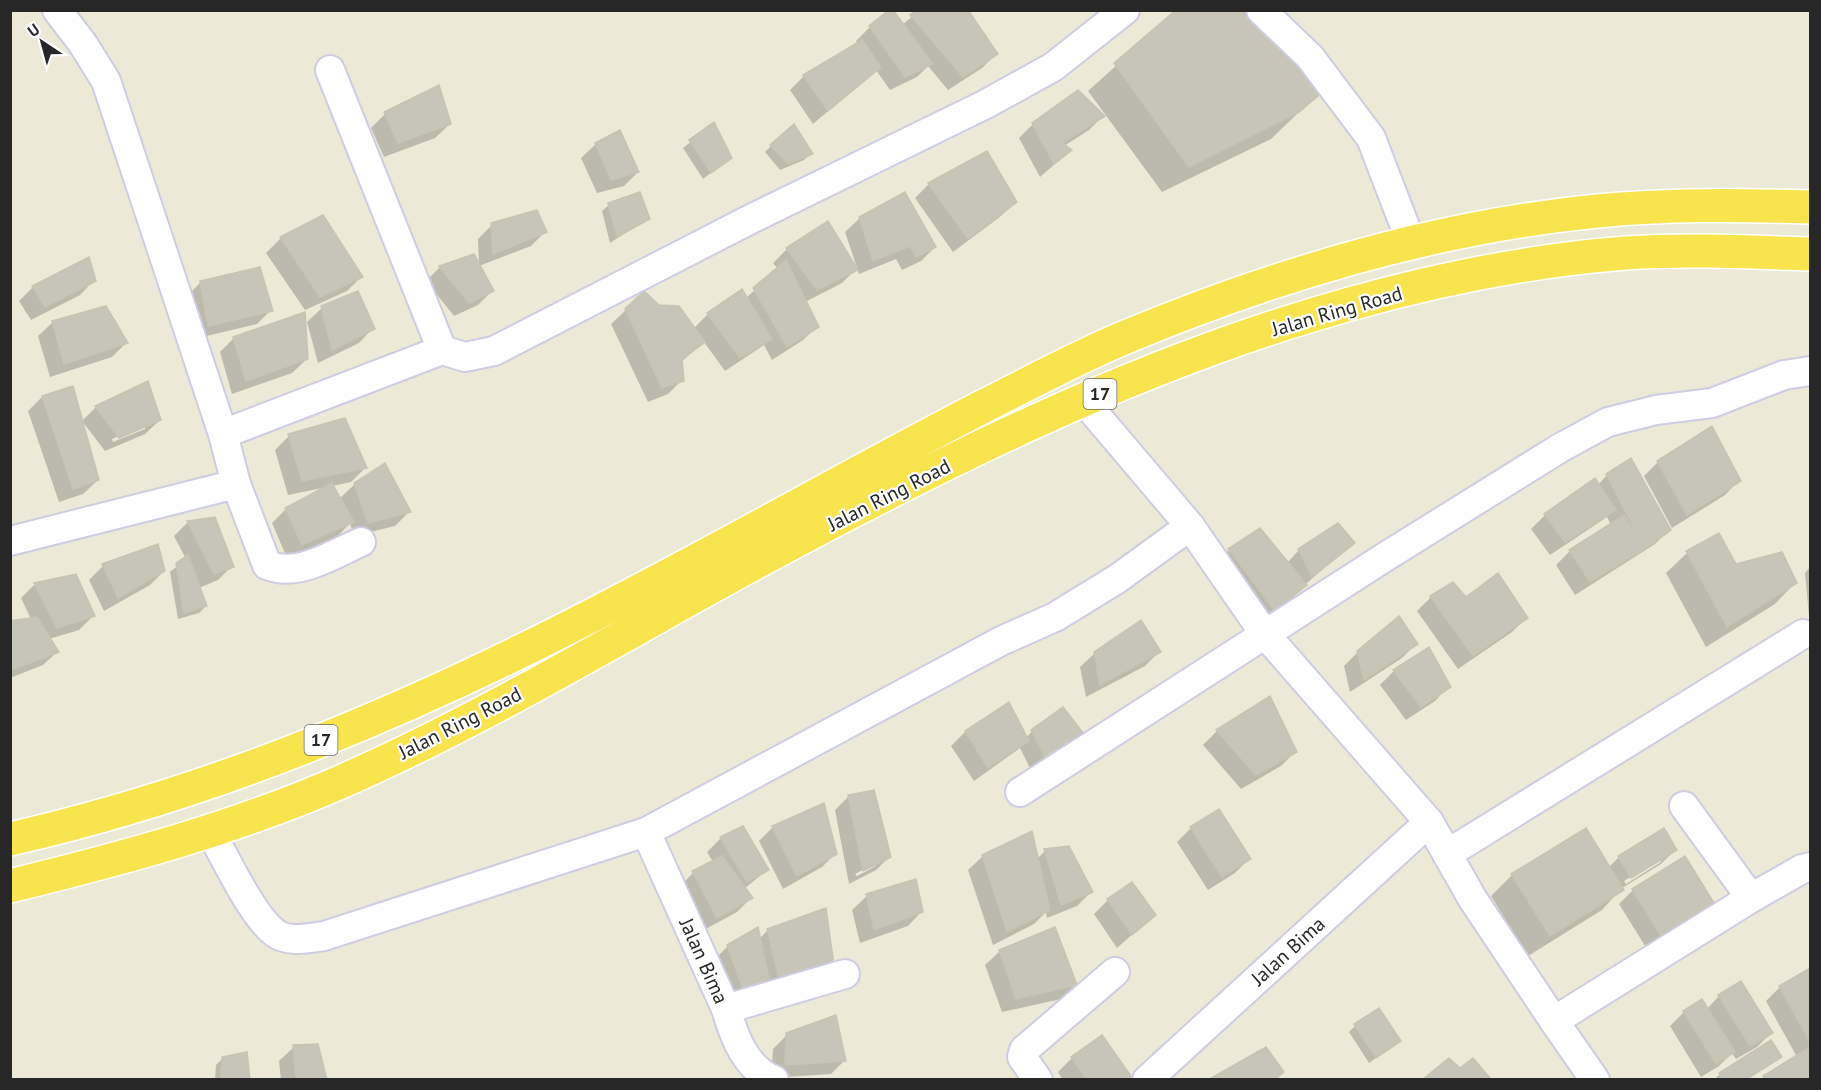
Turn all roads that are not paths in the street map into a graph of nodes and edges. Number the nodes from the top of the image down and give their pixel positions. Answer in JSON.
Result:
{"nodes":[{"id":1,"x":57,"y":10,"type":"edge"},
{"id":2,"x":1125,"y":10,"type":"edge"},
{"id":3,"x":1261,"y":10,"type":"edge"},
{"id":4,"x":330,"y":70,"type":"dead end"},
{"id":5,"x":1810,"y":207,"type":"edge"},
{"id":6,"x":1411,"y":242,"type":"junction"},
{"id":7,"x":1810,"y":254,"type":"edge"},
{"id":8,"x":442,"y":350,"type":"junction"},
{"id":9,"x":1810,"y":371,"type":"edge"},
{"id":10,"x":1084,"y":401,"type":"junction"},
{"id":11,"x":223,"y":434,"type":"junction"},
{"id":12,"x":236,"y":484,"type":"junction"},
{"id":13,"x":1190,"y":526,"type":"junction"},
{"id":14,"x":10,"y":541,"type":"edge"},
{"id":15,"x":361,"y":542,"type":"dead end"},
{"id":16,"x":1264,"y":633,"type":"junction"},
{"id":17,"x":1803,"y":634,"type":"dead end"},
{"id":18,"x":1020,"y":792,"type":"dead end"},
{"id":19,"x":1684,"y":806,"type":"dead end"},
{"id":20,"x":1429,"y":822,"type":"junction"},
{"id":21,"x":210,"y":831,"type":"junction"},
{"id":22,"x":646,"y":832,"type":"junction"},
{"id":23,"x":10,"y":839,"type":"edge"},
{"id":24,"x":1447,"y":854,"type":"junction"},
{"id":25,"x":1810,"y":867,"type":"edge"},
{"id":26,"x":10,"y":886,"type":"edge"},
{"id":27,"x":1751,"y":898,"type":"junction"},
{"id":28,"x":1115,"y":972,"type":"dead end"},
{"id":29,"x":845,"y":974,"type":"dead end"},
{"id":30,"x":726,"y":1009,"type":"junction"},
{"id":31,"x":1554,"y":1022,"type":"junction"},
{"id":32,"x":774,"y":1080,"type":"edge"},
{"id":33,"x":1038,"y":1080,"type":"edge"},
{"id":34,"x":1147,"y":1080,"type":"edge"},
{"id":35,"x":1595,"y":1080,"type":"edge"}],
"edges":[{"from":1,"to":11,"type":"street"},
{"from":2,"to":8,"type":"street"},
{"from":3,"to":6,"type":"street"},
{"from":4,"to":8,"type":"street"},
{"from":5,"to":6,"type":"highway","name":"Jalan Ring Road","number":"17"},
{"from":6,"to":23,"type":"highway","name":"Jalan Ring Road","number":"17"},
{"from":7,"to":10,"type":"highway","name":"Jalan Ring Road","number":"17"},
{"from":8,"to":11,"type":"street"},
{"from":9,"to":16,"type":"street"},
{"from":10,"to":13,"type":"street"},
{"from":10,"to":21,"type":"highway","name":"Jalan Ring Road","number":"17"},
{"from":11,"to":12,"type":"street"},
{"from":12,"to":14,"type":"street"},
{"from":12,"to":15,"type":"street"},
{"from":13,"to":16,"type":"street"},
{"from":13,"to":22,"type":"street"},
{"from":16,"to":18,"type":"street"},
{"from":16,"to":20,"type":"street"},
{"from":17,"to":24,"type":"street"},
{"from":19,"to":27,"type":"street"},
{"from":20,"to":24,"type":"street"},
{"from":20,"to":34,"type":"street","name":"Jalan Bima"},
{"from":21,"to":22,"type":"street"},
{"from":21,"to":26,"type":"highway","name":"Jalan Ring Road","number":"17"},
{"from":22,"to":30,"type":"street","name":"Jalan Bima"},
{"from":24,"to":31,"type":"street"},
{"from":25,"to":27,"type":"street"},
{"from":27,"to":31,"type":"street"},
{"from":28,"to":33,"type":"street"},
{"from":29,"to":30,"type":"street"},
{"from":30,"to":32,"type":"street","name":"Jalan Bima"},
{"from":31,"to":35,"type":"street"}]}
